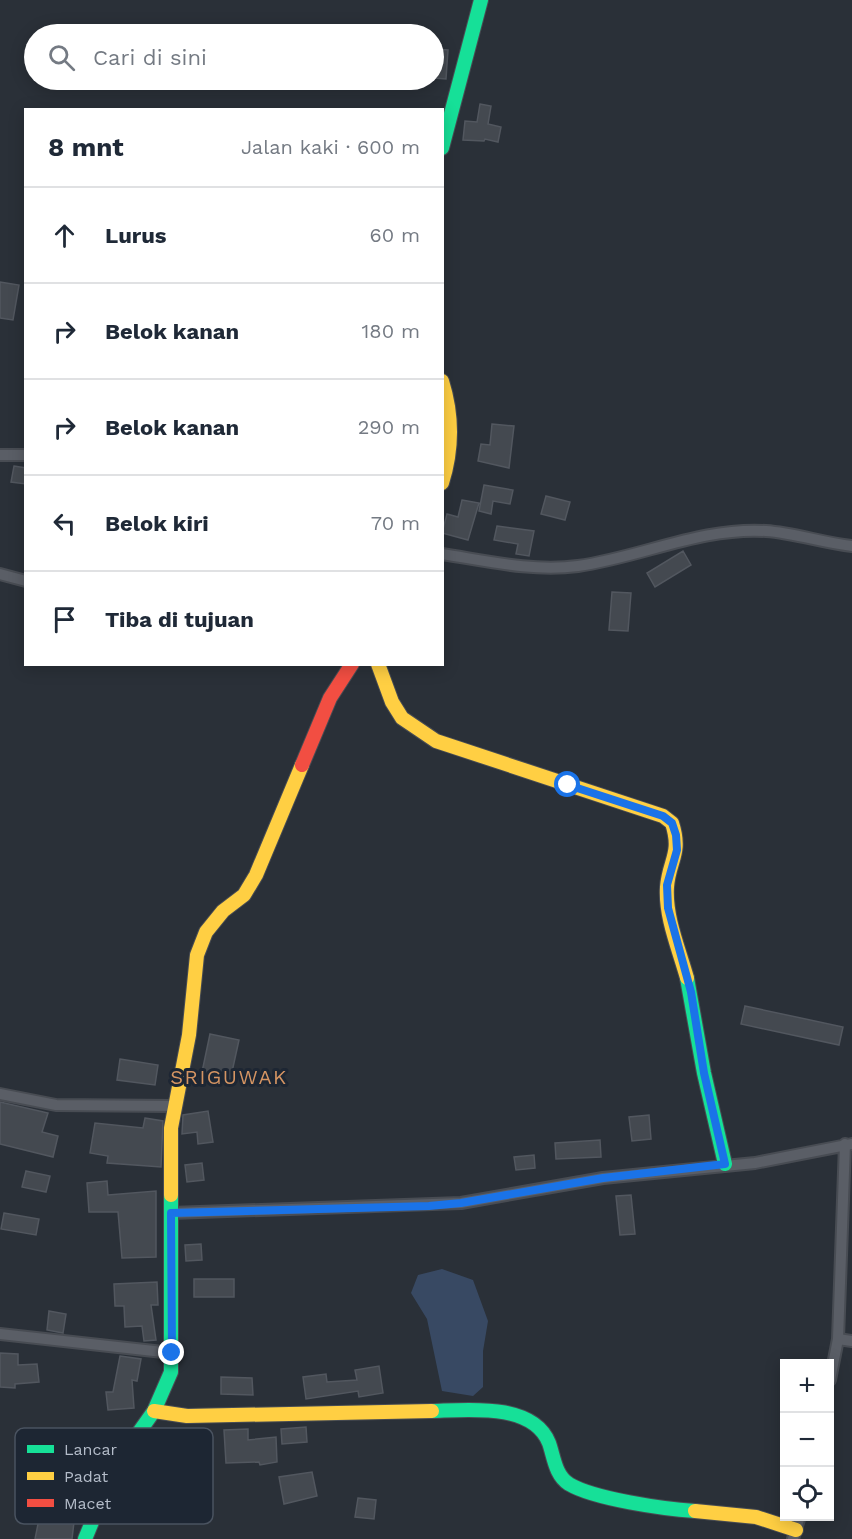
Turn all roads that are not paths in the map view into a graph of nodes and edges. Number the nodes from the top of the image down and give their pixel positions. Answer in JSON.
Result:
{"nodes":[{"id":1,"x":481,"y":0,"type":"edge"},
{"id":2,"x":444,"y":140,"type":"edge"},
{"id":3,"x":444,"y":388,"type":"edge"},
{"id":4,"x":0,"y":455,"type":"edge"},
{"id":5,"x":24,"y":455,"type":"edge"},
{"id":6,"x":444,"y":475,"type":"edge"},
{"id":7,"x":852,"y":546,"type":"edge"},
{"id":8,"x":444,"y":554,"type":"edge"},
{"id":9,"x":0,"y":574,"type":"edge"},
{"id":10,"x":24,"y":580,"type":"edge"},
{"id":11,"x":351,"y":666,"type":"edge"},
{"id":12,"x":379,"y":666,"type":"edge"},
{"id":13,"x":0,"y":1094,"type":"edge"},
{"id":14,"x":173,"y":1106,"type":"junction"},
{"id":15,"x":849,"y":1144,"type":"edge"},
{"id":16,"x":725,"y":1164,"type":"junction"},
{"id":17,"x":171,"y":1213,"type":"junction"},
{"id":18,"x":0,"y":1334,"type":"edge"},
{"id":19,"x":838,"y":1339,"type":"junction"},
{"id":20,"x":852,"y":1341,"type":"edge"},
{"id":21,"x":172,"y":1353,"type":"junction"},
{"id":22,"x":834,"y":1360,"type":"edge"},
{"id":23,"x":154,"y":1411,"type":"junction"},
{"id":24,"x":142,"y":1428,"type":"edge"},
{"id":25,"x":91,"y":1524,"type":"edge"},
{"id":26,"x":797,"y":1528,"type":"edge"},
{"id":27,"x":85,"y":1539,"type":"edge"}],
"edges":[{"from":1,"to":2,"type":"street"},
{"from":3,"to":6,"type":"street"},
{"from":4,"to":5,"type":"street"},
{"from":7,"to":8,"type":"street"},
{"from":9,"to":10,"type":"street"},
{"from":11,"to":14,"type":"street"},
{"from":12,"to":16,"type":"street"},
{"from":13,"to":14,"type":"street"},
{"from":14,"to":17,"type":"street"},
{"from":15,"to":16,"type":"street"},
{"from":15,"to":19,"type":"street"},
{"from":16,"to":17,"type":"street"},
{"from":17,"to":21,"type":"street"},
{"from":18,"to":21,"type":"street"},
{"from":19,"to":20,"type":"street"},
{"from":19,"to":22,"type":"street"},
{"from":21,"to":23,"type":"street"},
{"from":23,"to":24,"type":"street"},
{"from":23,"to":26,"type":"street"},
{"from":25,"to":27,"type":"street"}]}
